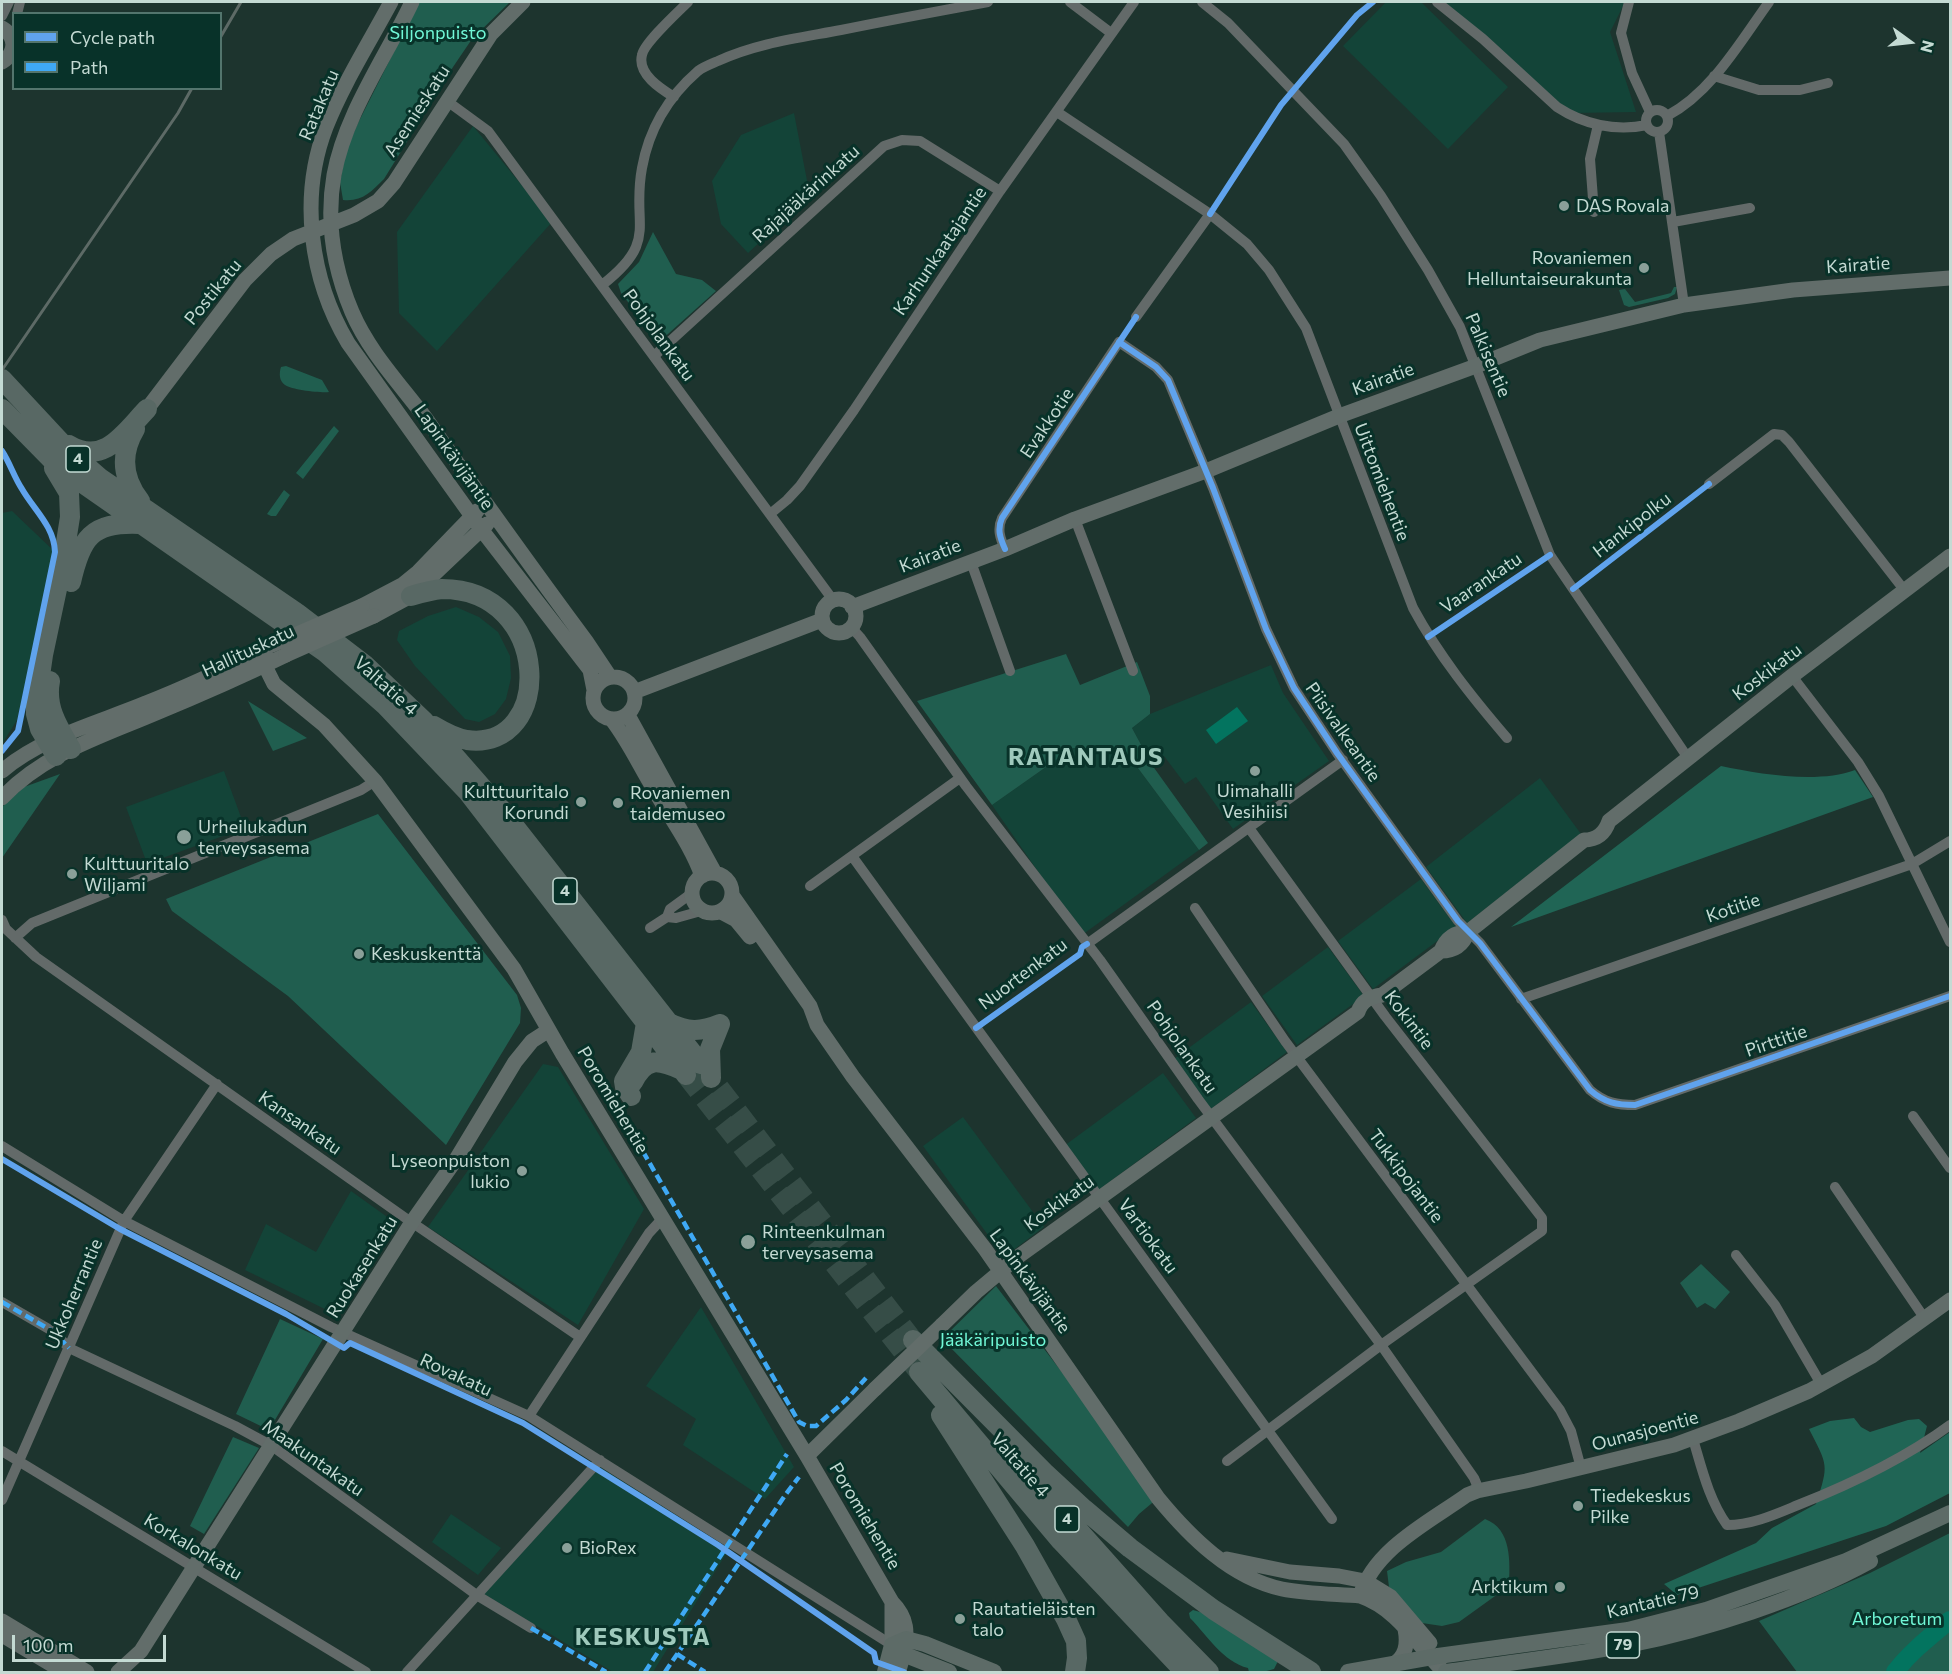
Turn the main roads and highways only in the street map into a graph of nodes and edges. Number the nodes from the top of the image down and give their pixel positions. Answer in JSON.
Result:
{"nodes":[{"id":1,"x":391,"y":2,"type":"edge"},
{"id":2,"x":412,"y":2,"type":"edge"},
{"id":3,"x":523,"y":2,"type":"edge"},
{"id":4,"x":12,"y":51,"type":"edge"},
{"id":5,"x":2,"y":62,"type":"edge"},
{"id":6,"x":331,"y":224,"type":"junction"},
{"id":7,"x":312,"y":231,"type":"junction"},
{"id":8,"x":1950,"y":278,"type":"edge"},
{"id":9,"x":2,"y":379,"type":"edge"},
{"id":10,"x":147,"y":409,"type":"junction"},
{"id":11,"x":4,"y":412,"type":"edge"},
{"id":12,"x":54,"y":435,"type":"junction"},
{"id":13,"x":42,"y":451,"type":"junction"},
{"id":14,"x":486,"y":504,"type":"junction"},
{"id":15,"x":142,"y":516,"type":"junction"},
{"id":16,"x":471,"y":516,"type":"junction"},
{"id":17,"x":496,"y":517,"type":"junction"},
{"id":18,"x":480,"y":529,"type":"junction"},
{"id":19,"x":1950,"y":556,"type":"edge"},
{"id":20,"x":411,"y":596,"type":"junction"},
{"id":21,"x":852,"y":607,"type":"junction"},
{"id":22,"x":368,"y":611,"type":"junction"},
{"id":23,"x":822,"y":620,"type":"junction"},
{"id":24,"x":265,"y":654,"type":"junction"},
{"id":25,"x":610,"y":677,"type":"junction"},
{"id":26,"x":594,"y":690,"type":"junction"},
{"id":27,"x":634,"y":692,"type":"junction"},
{"id":28,"x":628,"y":715,"type":"junction"},
{"id":29,"x":612,"y":720,"type":"junction"},
{"id":30,"x":424,"y":721,"type":"junction"},
{"id":31,"x":60,"y":746,"type":"junction"},
{"id":32,"x":2,"y":771,"type":"edge"},
{"id":33,"x":2,"y":798,"type":"edge"},
{"id":34,"x":708,"y":875,"type":"junction"},
{"id":35,"x":732,"y":895,"type":"junction"},
{"id":36,"x":721,"y":912,"type":"junction"},
{"id":37,"x":646,"y":1023,"type":"junction"},
{"id":38,"x":669,"y":1023,"type":"junction"},
{"id":39,"x":817,"y":1025,"type":"junction"},
{"id":40,"x":549,"y":1030,"type":"junction"},
{"id":41,"x":695,"y":1072,"type":"junction"},
{"id":42,"x":1001,"y":1272,"type":"junction"},
{"id":43,"x":1950,"y":1300,"type":"edge"},
{"id":44,"x":913,"y":1340,"type":"tunnel mouth"},
{"id":45,"x":921,"y":1370,"type":"junction"},
{"id":46,"x":807,"y":1456,"type":"junction"},
{"id":47,"x":1950,"y":1514,"type":"edge"},
{"id":48,"x":1362,"y":1588,"type":"junction"},
{"id":49,"x":2,"y":1621,"type":"edge"},
{"id":50,"x":1405,"y":1629,"type":"junction"},
{"id":51,"x":2,"y":1635,"type":"edge"},
{"id":52,"x":901,"y":1646,"type":"junction"},
{"id":53,"x":140,"y":1654,"type":"junction"},
{"id":54,"x":1434,"y":1657,"type":"junction"},
{"id":55,"x":1392,"y":1665,"type":"junction"},
{"id":56,"x":57,"y":1671,"type":"edge"},
{"id":57,"x":87,"y":1672,"type":"edge"},
{"id":58,"x":118,"y":1672,"type":"edge"},
{"id":59,"x":135,"y":1672,"type":"edge"},
{"id":60,"x":885,"y":1672,"type":"edge"},
{"id":61,"x":898,"y":1672,"type":"edge"},
{"id":62,"x":949,"y":1672,"type":"edge"},
{"id":63,"x":994,"y":1672,"type":"edge"},
{"id":64,"x":1076,"y":1672,"type":"edge"},
{"id":65,"x":1185,"y":1672,"type":"edge"},
{"id":66,"x":1209,"y":1672,"type":"edge"},
{"id":67,"x":1311,"y":1672,"type":"edge"},
{"id":68,"x":1348,"y":1672,"type":"edge"},
{"id":69,"x":1445,"y":1672,"type":"edge"}],
"edges":[{"from":1,"to":7,"type":"main road","name":"Ratakatu"},
{"from":2,"to":6,"type":"main road","name":"Ratakatu"},
{"from":3,"to":6,"type":"main road","name":"Asemieskatu"},
{"from":4,"to":5,"type":"main road"},
{"from":6,"to":7,"type":"main road","name":"Postikatu"},
{"from":6,"to":14,"type":"main road","name":"Lapinkävijäntie"},
{"from":7,"to":10,"type":"main road","name":"Postikatu"},
{"from":7,"to":16,"type":"main road","name":"Lapinkävijäntie"},
{"from":8,"to":21,"type":"main road","name":"Kairatie"},
{"from":9,"to":12,"type":"highway","name":"Valtatie 4","number":"4"},
{"from":10,"to":12,"type":"highway"},
{"from":10,"to":15,"type":"highway"},
{"from":11,"to":13,"type":"highway","name":"Valtatie 4","number":"4"},
{"from":12,"to":15,"type":"highway","name":"Valtatie 4","number":"4"},
{"from":13,"to":15,"type":"highway","name":"Valtatie 4","number":"4"},
{"from":13,"to":31,"type":"highway"},
{"from":14,"to":16,"type":"main road","name":"Hallituskatu"},
{"from":14,"to":17,"type":"main road","name":"Lapinkävijäntie"},
{"from":15,"to":30,"type":"highway","name":"Valtatie 4","number":"4"},
{"from":15,"to":31,"type":"highway"},
{"from":15,"to":37,"type":"highway","name":"Valtatie 4","number":"4"},
{"from":16,"to":18,"type":"main road","name":"Lapinkävijäntie"},
{"from":16,"to":22,"type":"main road","name":"Hallituskatu"},
{"from":17,"to":18,"type":"main road","name":"Hallituskatu"},
{"from":17,"to":25,"type":"main road","name":"Lapinkävijäntie"},
{"from":18,"to":20,"type":"main road","name":"Hallituskatu"},
{"from":18,"to":26,"type":"main road","name":"Lapinkävijäntie"},
{"from":19,"to":42,"type":"main road","name":"Koskikatu"},
{"from":20,"to":22,"type":"main road","name":"Hallituskatu"},
{"from":20,"to":30,"type":"highway"},
{"from":21,"to":23,"type":"main road"},
{"from":21,"to":23,"type":"main road"},
{"from":22,"to":24,"type":"main road","name":"Hallituskatu","bridge":true},
{"from":22,"to":24,"type":"main road","name":"Hallituskatu","bridge":true},
{"from":23,"to":27,"type":"main road"},
{"from":24,"to":31,"type":"main road","name":"Hallituskatu"},
{"from":24,"to":40,"type":"main road","name":"Poromiehentie"},
{"from":25,"to":26,"type":"main road"},
{"from":25,"to":27,"type":"main road"},
{"from":26,"to":29,"type":"main road"},
{"from":27,"to":28,"type":"main road"},
{"from":28,"to":29,"type":"main road"},
{"from":28,"to":34,"type":"main road"},
{"from":29,"to":34,"type":"main road"},
{"from":30,"to":38,"type":"highway","name":"Valtatie 4","number":"4"},
{"from":31,"to":32,"type":"main road","name":"Hallituskatu"},
{"from":31,"to":33,"type":"main road","name":"Hallituskatu"},
{"from":34,"to":35,"type":"main road"},
{"from":34,"to":36,"type":"main road"},
{"from":35,"to":36,"type":"main road"},
{"from":35,"to":39,"type":"main road","name":"Lapinkävijäntie"},
{"from":36,"to":39,"type":"main road","name":"Lapinkävijäntie"},
{"from":37,"to":41,"type":"highway","name":"Valtatie 4","number":"4"},
{"from":37,"to":41,"type":"highway"},
{"from":38,"to":41,"type":"highway","name":"Valtatie 4","number":"4"},
{"from":38,"to":41,"type":"highway"},
{"from":39,"to":42,"type":"main road","name":"Lapinkävijäntie"},
{"from":40,"to":46,"type":"main road","name":"Poromiehentie"},
{"from":40,"to":53,"type":"main road","name":"Ruokasenkatu"},
{"from":42,"to":46,"type":"main road","name":"Koskikatu","bridge":true},
{"from":42,"to":48,"type":"main road","name":"Lapinkävijäntie"},
{"from":43,"to":48,"type":"main road","name":"Ounasjoentie"},
{"from":44,"to":67,"type":"highway"},
{"from":45,"to":64,"type":"highway"},
{"from":45,"to":65,"type":"highway","name":"Valtatie 4","number":"4"},
{"from":45,"to":66,"type":"highway","name":"Valtatie 4","number":"4"},
{"from":46,"to":52,"type":"main road","name":"Poromiehentie"},
{"from":47,"to":54,"type":"main road","name":"Kantatie 79","number":"79"},
{"from":47,"to":69,"type":"main road","name":"Kantatie 79","number":"79"},
{"from":48,"to":50,"type":"main road","name":"Lapinkävijäntie"},
{"from":48,"to":54,"type":"main road","name":"Lapinkävijäntie"},
{"from":49,"to":57,"type":"main road"},
{"from":50,"to":54,"type":"main road","name":"Lapinkävijäntie"},
{"from":50,"to":55,"type":"main road"},
{"from":51,"to":56,"type":"main road"},
{"from":52,"to":60,"type":"main road"},
{"from":52,"to":61,"type":"main road"},
{"from":52,"to":62,"type":"main road"},
{"from":52,"to":63,"type":"main road"},
{"from":53,"to":58,"type":"main road","name":"Ruokasenkatu"},
{"from":53,"to":59,"type":"main road","name":"Ruokasenkatu"},
{"from":54,"to":55,"type":"main road","name":"Kantatie 79","number":"79"},
{"from":54,"to":69,"type":"main road","name":"Lapinkävijäntie"},
{"from":55,"to":68,"type":"main road","name":"Kantatie 79","number":"79"}]}
